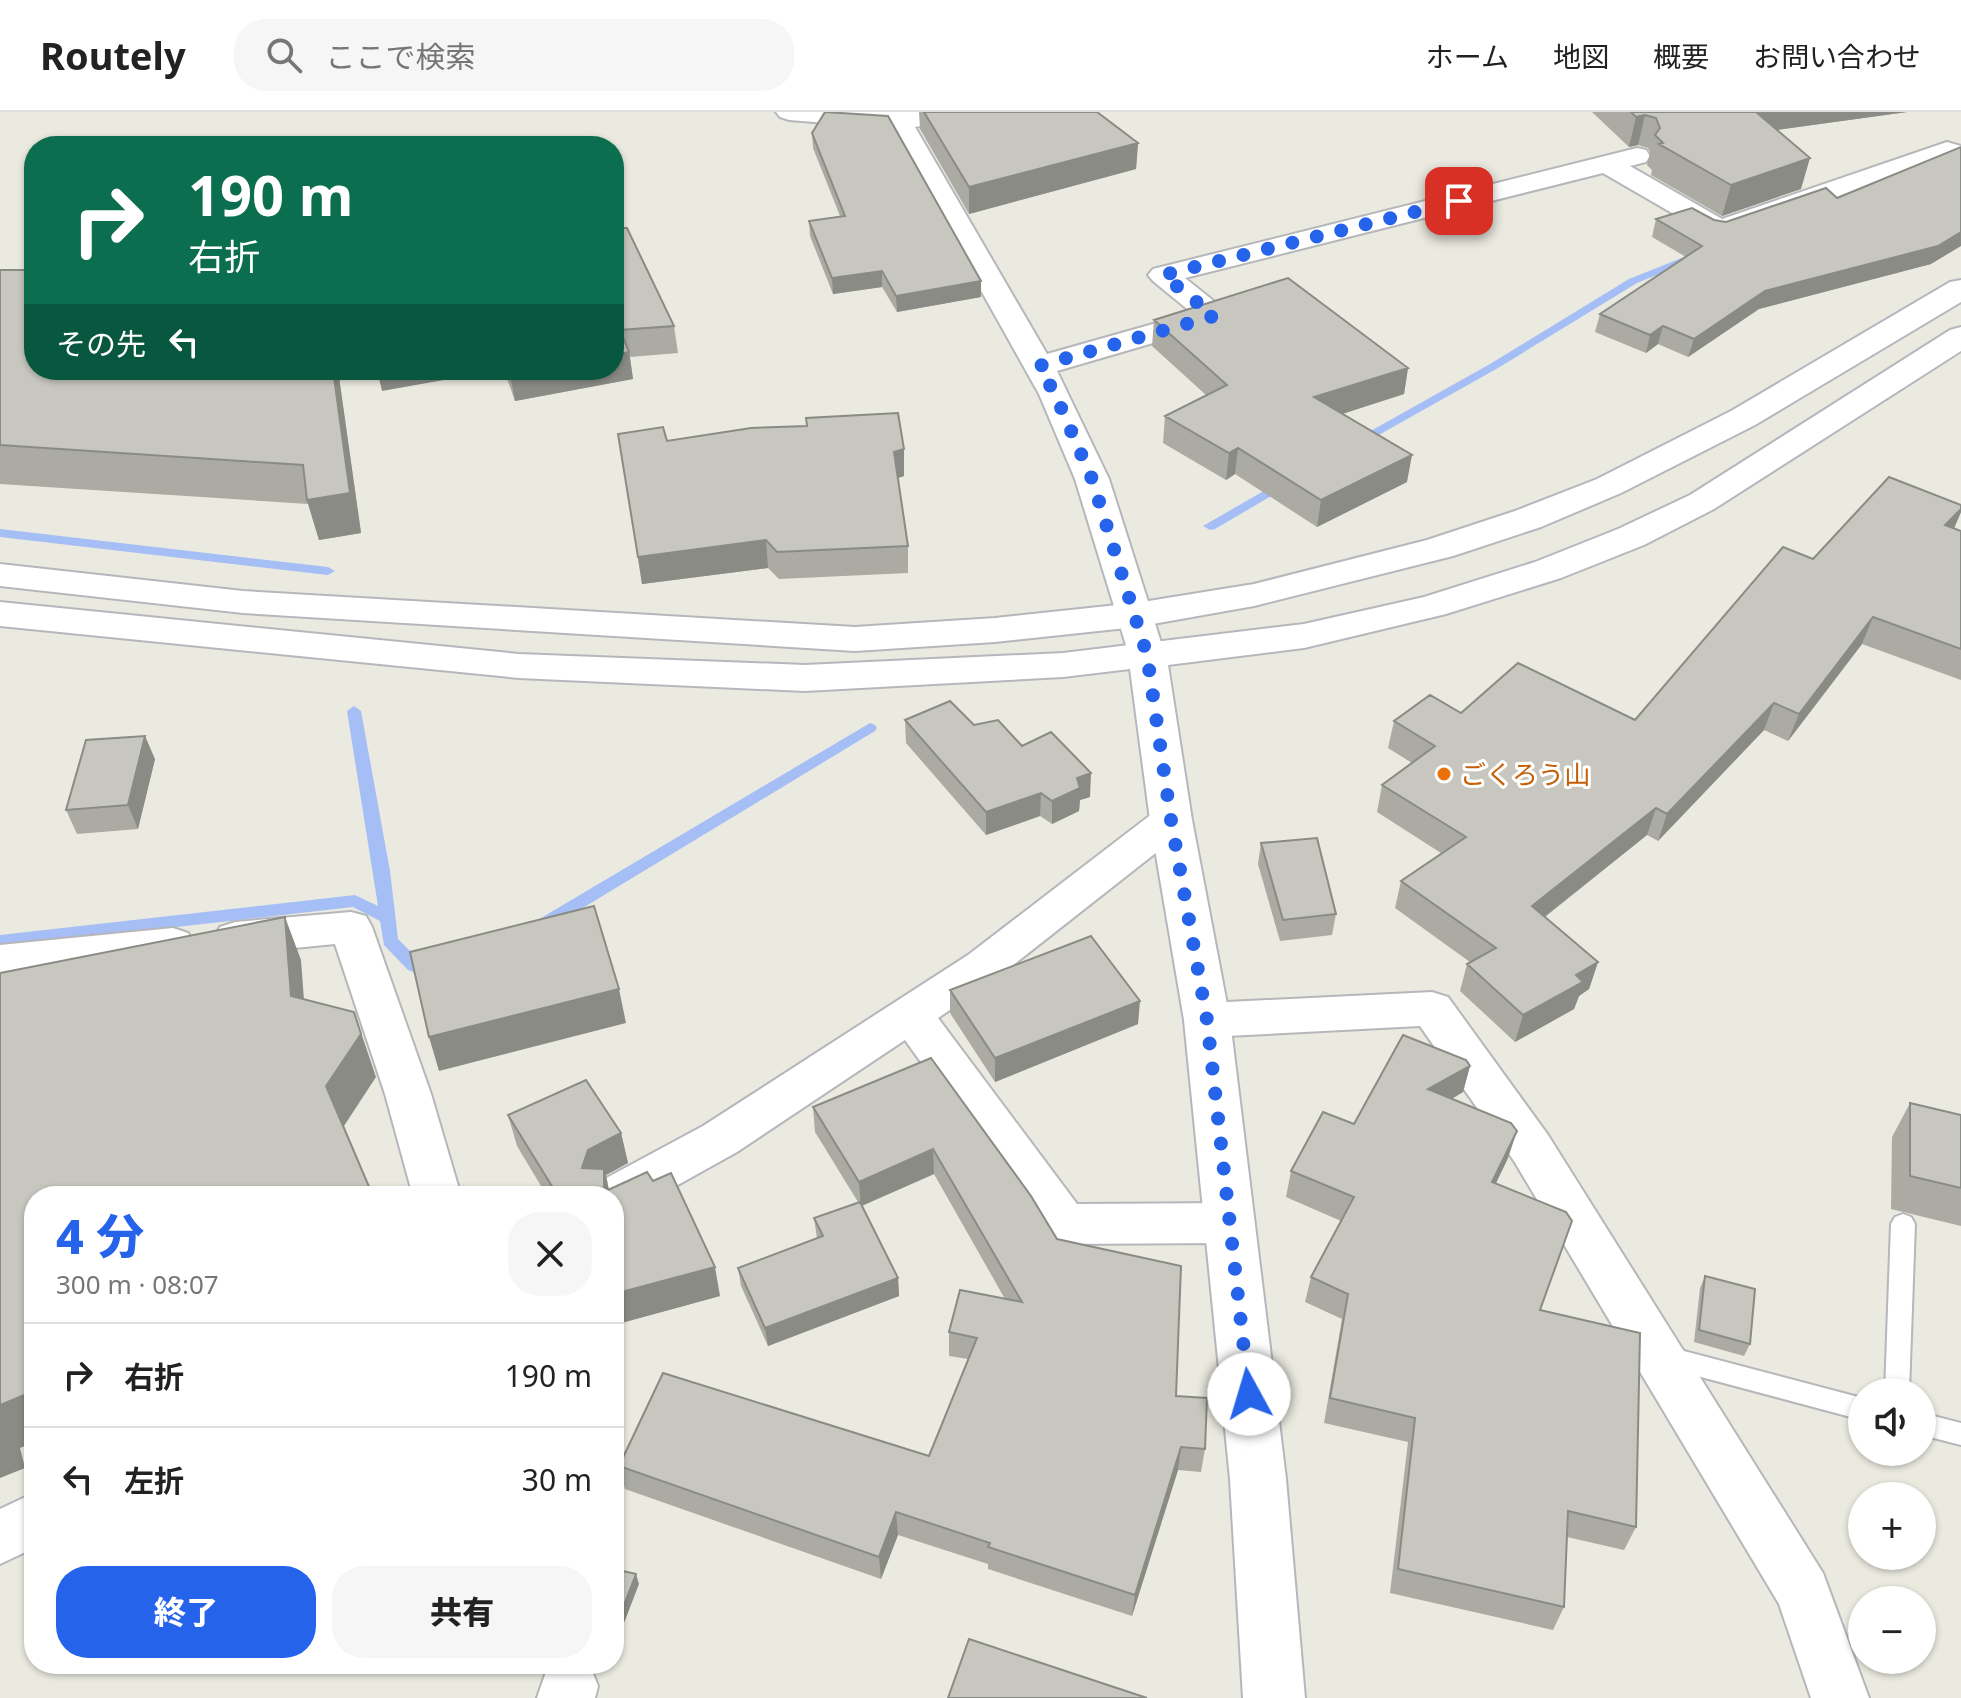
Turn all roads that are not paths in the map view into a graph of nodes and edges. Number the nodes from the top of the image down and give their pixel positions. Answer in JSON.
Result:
{"nodes":[{"id":1,"x":789,"y":112,"type":"edge"},
{"id":2,"x":966,"y":112,"type":"edge"},
{"id":3,"x":899,"y":121,"type":"junction"},
{"id":4,"x":1961,"y":154,"type":"edge"},
{"id":5,"x":1637,"y":156,"type":"edge"},
{"id":6,"x":1607,"y":164,"type":"junction"},
{"id":7,"x":1961,"y":289,"type":"edge"},
{"id":8,"x":1961,"y":337,"type":"edge"},
{"id":9,"x":1039,"y":366,"type":"junction"},
{"id":10,"x":0,"y":575,"type":"edge"},
{"id":11,"x":0,"y":614,"type":"edge"},
{"id":12,"x":1142,"y":635,"type":"junction"},
{"id":13,"x":1171,"y":820,"type":"junction"},
{"id":14,"x":0,"y":961,"type":"edge"},
{"id":15,"x":911,"y":1014,"type":"junction"},
{"id":16,"x":1207,"y":1020,"type":"junction"},
{"id":17,"x":434,"y":1186,"type":"edge"},
{"id":18,"x":624,"y":1192,"type":"edge"},
{"id":19,"x":1230,"y":1223,"type":"junction"},
{"id":20,"x":1903,"y":1224,"type":"dead end"},
{"id":21,"x":1661,"y":1356,"type":"junction"},
{"id":22,"x":1898,"y":1378,"type":"edge"},
{"id":23,"x":1848,"y":1405,"type":"edge"},
{"id":24,"x":1936,"y":1428,"type":"edge"},
{"id":25,"x":1961,"y":1434,"type":"edge"},
{"id":26,"x":24,"y":1525,"type":"edge"},
{"id":27,"x":0,"y":1538,"type":"edge"},
{"id":28,"x":1274,"y":1698,"type":"edge"},
{"id":29,"x":1840,"y":1698,"type":"edge"}],
"edges":[{"from":1,"to":3,"type":"street"},
{"from":2,"to":3,"type":"street"},
{"from":3,"to":9,"type":"street"},
{"from":4,"to":6,"type":"street"},
{"from":5,"to":6,"type":"street"},
{"from":6,"to":9,"type":"street"},
{"from":7,"to":12,"type":"street"},
{"from":8,"to":12,"type":"street"},
{"from":9,"to":12,"type":"street"},
{"from":10,"to":12,"type":"street"},
{"from":11,"to":12,"type":"street"},
{"from":12,"to":13,"type":"street"},
{"from":13,"to":15,"type":"street"},
{"from":13,"to":16,"type":"street"},
{"from":14,"to":17,"type":"street"},
{"from":15,"to":18,"type":"street"},
{"from":15,"to":19,"type":"street"},
{"from":16,"to":19,"type":"street"},
{"from":16,"to":21,"type":"street"},
{"from":19,"to":28,"type":"street"},
{"from":20,"to":22,"type":"lane"},
{"from":21,"to":23,"type":"lane"},
{"from":21,"to":29,"type":"street"},
{"from":24,"to":25,"type":"lane"},
{"from":26,"to":27,"type":"street"}]}
